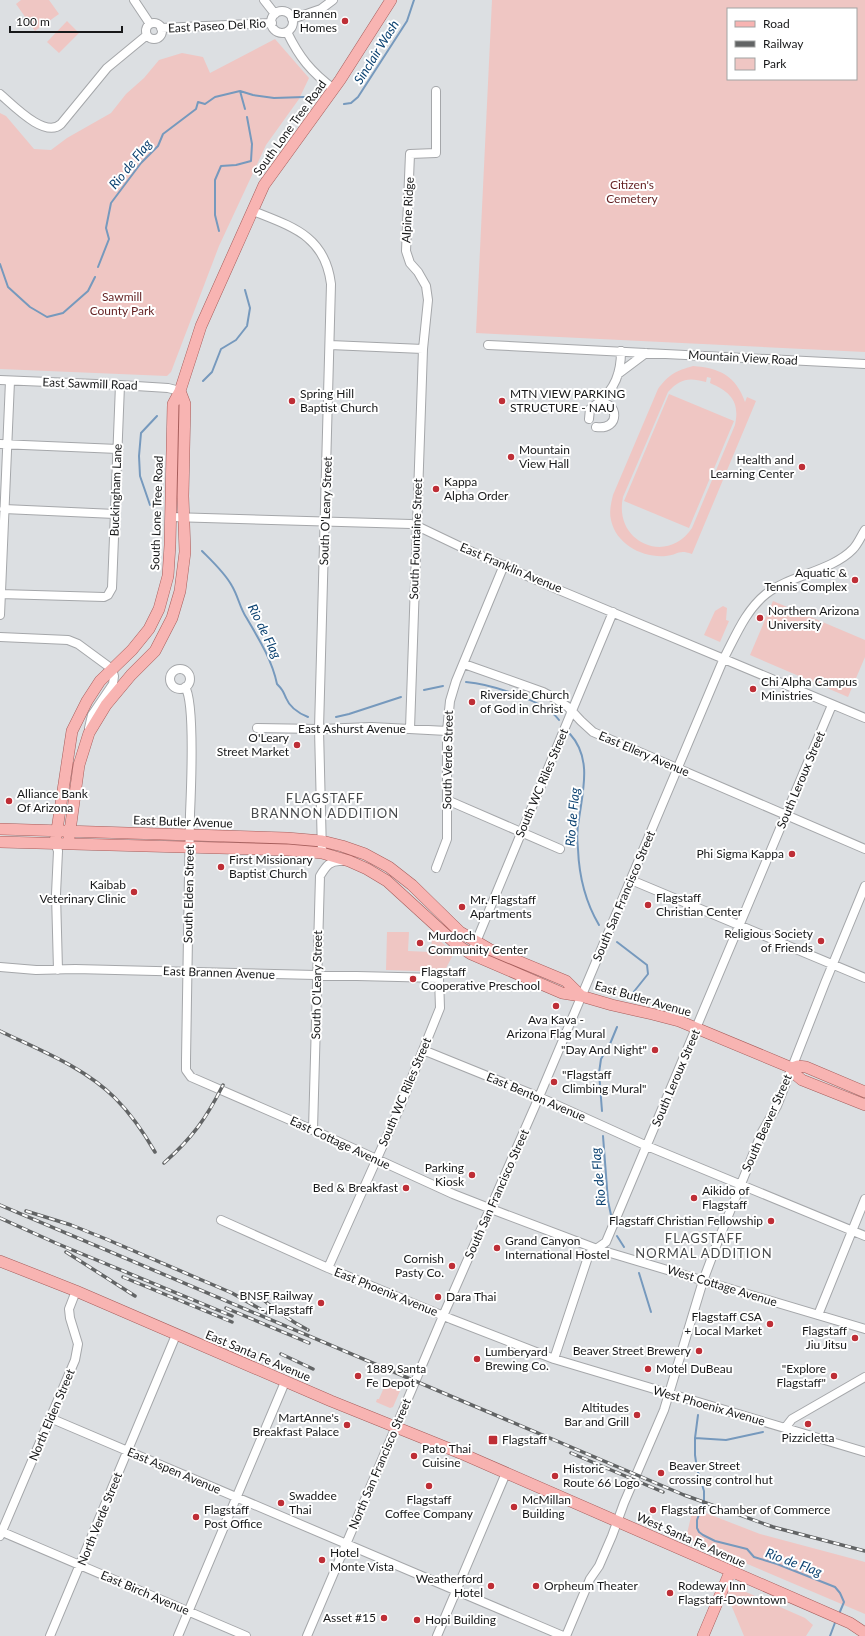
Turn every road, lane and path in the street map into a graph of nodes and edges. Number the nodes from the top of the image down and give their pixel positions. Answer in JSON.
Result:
{"nodes":[{"id":1,"x":134,"y":0,"type":"edge"},
{"id":2,"x":264,"y":0,"type":"edge"},
{"id":3,"x":333,"y":0,"type":"edge"},
{"id":4,"x":391,"y":0,"type":"edge"},
{"id":5,"x":275,"y":14,"type":"junction"},
{"id":6,"x":292,"y":19,"type":"junction"},
{"id":7,"x":272,"y":23,"type":"junction"},
{"id":8,"x":150,"y":24,"type":"junction"},
{"id":9,"x":161,"y":28,"type":"junction"},
{"id":10,"x":287,"y":32,"type":"junction"},
{"id":11,"x":147,"y":35,"type":"junction"},
{"id":12,"x":334,"y":89,"type":"junction"},
{"id":13,"x":436,"y":90,"type":"dead end"},
{"id":14,"x":0,"y":94,"type":"edge"},
{"id":15,"x":253,"y":211,"type":"junction"},
{"id":16,"x":330,"y":344,"type":"junction"},
{"id":17,"x":488,"y":345,"type":"dead end"},
{"id":18,"x":423,"y":348,"type":"junction"},
{"id":19,"x":621,"y":351,"type":"junction"},
{"id":20,"x":646,"y":353,"type":"junction"},
{"id":21,"x":865,"y":364,"type":"edge"},
{"id":22,"x":618,"y":374,"type":"junction"},
{"id":23,"x":0,"y":380,"type":"edge"},
{"id":24,"x":10,"y":381,"type":"junction"},
{"id":25,"x":120,"y":385,"type":"junction"},
{"id":26,"x":180,"y":391,"type":"junction"},
{"id":27,"x":608,"y":395,"type":"junction"},
{"id":28,"x":598,"y":403,"type":"junction"},
{"id":29,"x":612,"y":408,"type":"junction"},
{"id":30,"x":589,"y":419,"type":"dead end"},
{"id":31,"x":596,"y":427,"type":"dead end"},
{"id":32,"x":4,"y":444,"type":"edge"},
{"id":33,"x":118,"y":449,"type":"junction"},
{"id":34,"x":4,"y":509,"type":"junction"},
{"id":35,"x":115,"y":514,"type":"junction"},
{"id":36,"x":171,"y":517,"type":"junction"},
{"id":37,"x":184,"y":518,"type":"junction"},
{"id":38,"x":326,"y":522,"type":"junction"},
{"id":39,"x":417,"y":526,"type":"junction"},
{"id":40,"x":865,"y":530,"type":"edge"},
{"id":41,"x":504,"y":565,"type":"junction"},
{"id":42,"x":0,"y":594,"type":"edge"},
{"id":43,"x":613,"y":612,"type":"junction"},
{"id":44,"x":0,"y":615,"type":"edge"},
{"id":45,"x":0,"y":637,"type":"edge"},
{"id":46,"x":724,"y":658,"type":"junction"},
{"id":47,"x":464,"y":664,"type":"junction"},
{"id":48,"x":112,"y":669,"type":"junction"},
{"id":49,"x":185,"y":687,"type":"dead end"},
{"id":50,"x":832,"y":705,"type":"junction"},
{"id":51,"x":572,"y":711,"type":"junction"},
{"id":52,"x":865,"y":718,"type":"edge"},
{"id":53,"x":257,"y":728,"type":"dead end"},
{"id":54,"x":319,"y":729,"type":"junction"},
{"id":55,"x":410,"y":729,"type":"junction"},
{"id":56,"x":447,"y":731,"type":"junction"},
{"id":57,"x":89,"y":733,"type":"junction"},
{"id":58,"x":678,"y":768,"type":"junction"},
{"id":59,"x":447,"y":800,"type":"junction"},
{"id":60,"x":786,"y":814,"type":"junction"},
{"id":61,"x":0,"y":829,"type":"edge"},
{"id":62,"x":57,"y":830,"type":"junction"},
{"id":63,"x":70,"y":831,"type":"junction"},
{"id":64,"x":521,"y":832,"type":"junction"},
{"id":65,"x":322,"y":841,"type":"junction"},
{"id":66,"x":0,"y":842,"type":"edge"},
{"id":67,"x":190,"y":842,"type":"junction"},
{"id":68,"x":68,"y":844,"type":"junction"},
{"id":69,"x":57,"y":847,"type":"junction"},
{"id":70,"x":560,"y":849,"type":"dead end"},
{"id":71,"x":865,"y":849,"type":"edge"},
{"id":72,"x":322,"y":853,"type":"junction"},
{"id":73,"x":349,"y":861,"type":"junction"},
{"id":74,"x":436,"y":868,"type":"dead end"},
{"id":75,"x":631,"y":880,"type":"junction"},
{"id":76,"x":865,"y":886,"type":"edge"},
{"id":77,"x":740,"y":925,"type":"junction"},
{"id":78,"x":476,"y":942,"type":"junction"},
{"id":79,"x":471,"y":954,"type":"junction"},
{"id":80,"x":832,"y":964,"type":"junction"},
{"id":81,"x":0,"y":968,"type":"edge"},
{"id":82,"x":58,"y":970,"type":"junction"},
{"id":83,"x":188,"y":972,"type":"junction"},
{"id":84,"x":317,"y":976,"type":"junction"},
{"id":85,"x":439,"y":978,"type":"joint"},
{"id":86,"x":865,"y":978,"type":"edge"},
{"id":87,"x":581,"y":996,"type":"junction"},
{"id":88,"x":697,"y":1028,"type":"junction"},
{"id":89,"x":423,"y":1050,"type":"junction"},
{"id":90,"x":792,"y":1068,"type":"junction"},
{"id":91,"x":191,"y":1077,"type":"joint"},
{"id":92,"x":865,"y":1092,"type":"edge"},
{"id":93,"x":539,"y":1097,"type":"junction"},
{"id":94,"x":865,"y":1105,"type":"edge"},
{"id":95,"x":313,"y":1130,"type":"junction"},
{"id":96,"x":647,"y":1146,"type":"junction"},
{"id":97,"x":376,"y":1159,"type":"junction"},
{"id":98,"x":740,"y":1184,"type":"junction"},
{"id":99,"x":865,"y":1199,"type":"edge"},
{"id":100,"x":490,"y":1209,"type":"junction"},
{"id":101,"x":221,"y":1220,"type":"dead end"},
{"id":102,"x":852,"y":1230,"type":"junction"},
{"id":103,"x":865,"y":1236,"type":"edge"},
{"id":104,"x":597,"y":1249,"type":"junction"},
{"id":105,"x":0,"y":1261,"type":"edge"},
{"id":106,"x":328,"y":1268,"type":"junction"},
{"id":107,"x":703,"y":1281,"type":"junction"},
{"id":108,"x":76,"y":1291,"type":"junction"},
{"id":109,"x":818,"y":1315,"type":"junction"},
{"id":110,"x":443,"y":1316,"type":"junction"},
{"id":111,"x":865,"y":1329,"type":"edge"},
{"id":112,"x":176,"y":1335,"type":"junction"},
{"id":113,"x":554,"y":1359,"type":"junction"},
{"id":114,"x":865,"y":1377,"type":"edge"},
{"id":115,"x":415,"y":1381,"type":"joint"},
{"id":116,"x":285,"y":1382,"type":"junction"},
{"id":117,"x":669,"y":1394,"type":"junction"},
{"id":118,"x":50,"y":1418,"type":"junction"},
{"id":119,"x":396,"y":1427,"type":"junction"},
{"id":120,"x":785,"y":1428,"type":"junction"},
{"id":121,"x":127,"y":1451,"type":"junction"},
{"id":122,"x":865,"y":1452,"type":"edge"},
{"id":123,"x":506,"y":1473,"type":"junction"},
{"id":124,"x":237,"y":1498,"type":"junction"},
{"id":125,"x":617,"y":1522,"type":"junction"},
{"id":126,"x":1,"y":1533,"type":"edge"},
{"id":127,"x":346,"y":1544,"type":"junction"},
{"id":128,"x":80,"y":1566,"type":"junction"},
{"id":129,"x":730,"y":1572,"type":"junction"},
{"id":130,"x":456,"y":1590,"type":"junction"},
{"id":131,"x":188,"y":1611,"type":"junction"},
{"id":132,"x":865,"y":1631,"type":"edge"},
{"id":133,"x":50,"y":1636,"type":"edge"},
{"id":134,"x":178,"y":1636,"type":"edge"},
{"id":135,"x":246,"y":1636,"type":"edge"},
{"id":136,"x":307,"y":1636,"type":"edge"},
{"id":137,"x":437,"y":1636,"type":"edge"},
{"id":138,"x":564,"y":1636,"type":"edge"},
{"id":139,"x":703,"y":1636,"type":"edge"}],
"edges":[{"from":1,"to":8,"type":"street"},
{"from":2,"to":5,"type":"street"},
{"from":3,"to":6,"type":"street"},
{"from":4,"to":12,"type":"main road","name":"South Lone Tree Road"},
{"from":5,"to":6,"type":"street"},
{"from":5,"to":7,"type":"street"},
{"from":6,"to":10,"type":"street"},
{"from":7,"to":9,"type":"street","name":"East Paseo Del Rio"},
{"from":7,"to":10,"type":"street"},
{"from":8,"to":9,"type":"street"},
{"from":8,"to":11,"type":"street"},
{"from":9,"to":11,"type":"street"},
{"from":10,"to":12,"type":"street"},
{"from":11,"to":14,"type":"street"},
{"from":12,"to":15,"type":"main road","name":"South Lone Tree Road"},
{"from":13,"to":18,"type":"street","name":"Alpine Ridge"},
{"from":15,"to":16,"type":"street","name":"South O'Leary Street"},
{"from":15,"to":26,"type":"main road","name":"South Lone Tree Road"},
{"from":16,"to":18,"type":"street"},
{"from":16,"to":38,"type":"street","name":"South O'Leary Street"},
{"from":17,"to":19,"type":"street","name":"Mountain View Road"},
{"from":18,"to":39,"type":"street","name":"South Fountaine Street"},
{"from":19,"to":20,"type":"street","name":"Mountain View Road"},
{"from":19,"to":22,"type":"street"},
{"from":20,"to":21,"type":"street","name":"Mountain View Road"},
{"from":20,"to":22,"type":"street"},
{"from":22,"to":27,"type":"street"},
{"from":23,"to":24,"type":"street","name":"East Sawmill Road"},
{"from":24,"to":25,"type":"street","name":"East Sawmill Road"},
{"from":24,"to":32,"type":"street"},
{"from":25,"to":26,"type":"street","name":"East Sawmill Road"},
{"from":25,"to":33,"type":"street","name":"Buckingham Lane"},
{"from":26,"to":36,"type":"main road","name":"South Lone Tree Road"},
{"from":26,"to":37,"type":"main road","name":"South Lone Tree Road"},
{"from":27,"to":28,"type":"street"},
{"from":27,"to":29,"type":"street"},
{"from":28,"to":29,"type":"street"},
{"from":28,"to":30,"type":"street"},
{"from":29,"to":31,"type":"street"},
{"from":32,"to":33,"type":"street"},
{"from":32,"to":34,"type":"street"},
{"from":33,"to":35,"type":"street","name":"Buckingham Lane"},
{"from":34,"to":35,"type":"street"},
{"from":34,"to":42,"type":"street"},
{"from":35,"to":42,"type":"street","name":"Buckingham Lane"},
{"from":36,"to":37,"type":"street","name":"East Franklin Avenue"},
{"from":36,"to":48,"type":"main road","name":"South Lone Tree Road"},
{"from":37,"to":38,"type":"street","name":"East Franklin Avenue"},
{"from":37,"to":57,"type":"main road","name":"South Lone Tree Road"},
{"from":38,"to":39,"type":"street","name":"East Franklin Avenue"},
{"from":38,"to":54,"type":"street","name":"South O'Leary Street"},
{"from":39,"to":41,"type":"street","name":"East Franklin Avenue"},
{"from":39,"to":55,"type":"street","name":"South Fountaine Street"},
{"from":40,"to":46,"type":"street","name":"South San Francisco Street"},
{"from":41,"to":43,"type":"street","name":"East Franklin Avenue"},
{"from":41,"to":47,"type":"street","name":"South Verde Street"},
{"from":42,"to":44,"type":"street"},
{"from":43,"to":46,"type":"street","name":"East Franklin Avenue"},
{"from":43,"to":51,"type":"street","name":"South WC Riles Street"},
{"from":45,"to":48,"type":"street"},
{"from":46,"to":50,"type":"street","name":"East Franklin Avenue"},
{"from":46,"to":58,"type":"street","name":"South San Francisco Street"},
{"from":47,"to":51,"type":"street","name":"East Ellery Avenue"},
{"from":47,"to":56,"type":"street","name":"South Verde Street"},
{"from":48,"to":57,"type":"street"},
{"from":48,"to":62,"type":"main road","name":"South Lone Tree Road"},
{"from":49,"to":67,"type":"street","name":"South Elden Street"},
{"from":50,"to":52,"type":"street","name":"East Franklin Avenue"},
{"from":50,"to":60,"type":"street","name":"South Leroux Street"},
{"from":51,"to":58,"type":"street","name":"East Ellery Avenue"},
{"from":51,"to":64,"type":"street","name":"South WC Riles Street"},
{"from":53,"to":54,"type":"street","name":"East Ashurst Avenue"},
{"from":54,"to":55,"type":"street","name":"East Ashurst Avenue"},
{"from":54,"to":65,"type":"street","name":"South O'Leary Street"},
{"from":55,"to":56,"type":"street","name":"East Ashurst Avenue"},
{"from":56,"to":59,"type":"street","name":"South Verde Street"},
{"from":57,"to":63,"type":"main road","name":"South Lone Tree Road"},
{"from":58,"to":60,"type":"street","name":"East Ellery Avenue"},
{"from":58,"to":75,"type":"street","name":"South San Francisco Street"},
{"from":59,"to":64,"type":"street"},
{"from":59,"to":74,"type":"street","name":"South Verde Street"},
{"from":60,"to":71,"type":"street","name":"East Ellery Avenue"},
{"from":60,"to":77,"type":"street","name":"South Leroux Street"},
{"from":61,"to":62,"type":"main road","name":"East Butler Avenue"},
{"from":62,"to":63,"type":"main road","name":"East Butler Avenue"},
{"from":62,"to":69,"type":"main road","name":"South Lone Tree Road"},
{"from":63,"to":67,"type":"main road","name":"East Butler Avenue"},
{"from":63,"to":68,"type":"main road","name":"South Lone Tree Road"},
{"from":64,"to":70,"type":"street"},
{"from":64,"to":78,"type":"street","name":"South WC Riles Street"},
{"from":65,"to":67,"type":"main road","name":"East Butler Avenue"},
{"from":65,"to":72,"type":"street","name":"South O'Leary Street"},
{"from":65,"to":78,"type":"main road","name":"East Butler Avenue"},
{"from":66,"to":69,"type":"main road","name":"East Butler Avenue"},
{"from":67,"to":68,"type":"main road","name":"East Butler Avenue"},
{"from":67,"to":72,"type":"main road","name":"East Butler Avenue"},
{"from":67,"to":83,"type":"street","name":"South Elden Street"},
{"from":68,"to":69,"type":"main road","name":"East Butler Avenue"},
{"from":69,"to":82,"type":"street"},
{"from":72,"to":73,"type":"main road","name":"East Butler Avenue"},
{"from":73,"to":79,"type":"main road","name":"East Butler Avenue"},
{"from":73,"to":84,"type":"street","name":"South O'Leary Street"},
{"from":75,"to":77,"type":"street"},
{"from":75,"to":87,"type":"street","name":"South San Francisco Street"},
{"from":76,"to":80,"type":"street","name":"South Beaver Street"},
{"from":77,"to":80,"type":"street"},
{"from":77,"to":88,"type":"street","name":"South Leroux Street"},
{"from":78,"to":79,"type":"street","name":"South WC Riles Street"},
{"from":78,"to":87,"type":"main road","name":"East Butler Avenue"},
{"from":79,"to":87,"type":"main road","name":"East Butler Avenue"},
{"from":80,"to":86,"type":"street"},
{"from":80,"to":90,"type":"street","name":"South Beaver Street"},
{"from":81,"to":82,"type":"street","name":"East Brannen Avenue"},
{"from":82,"to":83,"type":"street","name":"East Brannen Avenue"},
{"from":83,"to":84,"type":"street","name":"East Brannen Avenue"},
{"from":83,"to":91,"type":"street","name":"South Elden Street"},
{"from":84,"to":85,"type":"street","name":"East Brannen Avenue"},
{"from":84,"to":95,"type":"street","name":"South O'Leary Street"},
{"from":85,"to":89,"type":"street","name":"South WC Riles Street"},
{"from":87,"to":88,"type":"main road","name":"East Butler Avenue"},
{"from":87,"to":93,"type":"street","name":"South San Francisco Street"},
{"from":88,"to":90,"type":"main road","name":"East Butler Avenue"},
{"from":88,"to":96,"type":"street","name":"South Leroux Street"},
{"from":89,"to":93,"type":"street","name":"East Benton Avenue"},
{"from":89,"to":97,"type":"street","name":"South WC Riles Street"},
{"from":90,"to":92,"type":"main road"},
{"from":90,"to":94,"type":"main road"},
{"from":90,"to":98,"type":"street","name":"South Beaver Street"},
{"from":91,"to":95,"type":"street","name":"East Cottage Avenue"},
{"from":93,"to":96,"type":"street","name":"East Benton Avenue"},
{"from":93,"to":100,"type":"street","name":"South San Francisco Street"},
{"from":95,"to":97,"type":"street","name":"East Cottage Avenue"},
{"from":96,"to":98,"type":"street","name":"East Benton Avenue"},
{"from":96,"to":104,"type":"street","name":"South Leroux Street"},
{"from":97,"to":100,"type":"street","name":"East Cottage Avenue"},
{"from":97,"to":106,"type":"street","name":"South WC Riles Street"},
{"from":98,"to":102,"type":"street","name":"East Benton Avenue"},
{"from":98,"to":107,"type":"street","name":"South Beaver Street"},
{"from":99,"to":102,"type":"street"},
{"from":100,"to":104,"type":"street","name":"West Cottage Avenue"},
{"from":100,"to":110,"type":"street","name":"South San Francisco Street"},
{"from":101,"to":106,"type":"street","name":"East Phoenix Avenue"},
{"from":102,"to":103,"type":"street","name":"East Benton Avenue"},
{"from":102,"to":109,"type":"street"},
{"from":104,"to":107,"type":"street","name":"West Cottage Avenue"},
{"from":104,"to":113,"type":"street","name":"South Leroux Street"},
{"from":105,"to":108,"type":"main road","name":"East Santa Fe Avenue"},
{"from":106,"to":110,"type":"street","name":"East Phoenix Avenue"},
{"from":107,"to":109,"type":"street","name":"West Cottage Avenue"},
{"from":107,"to":117,"type":"street","name":"South Beaver Street"},
{"from":108,"to":112,"type":"main road","name":"East Santa Fe Avenue"},
{"from":108,"to":118,"type":"street","name":"North Elden Street"},
{"from":109,"to":111,"type":"street","name":"West Cottage Avenue"},
{"from":110,"to":113,"type":"street","name":"East Phoenix Avenue"},
{"from":110,"to":115,"type":"street","name":"South San Francisco Street"},
{"from":112,"to":116,"type":"main road","name":"East Santa Fe Avenue"},
{"from":112,"to":121,"type":"street","name":"North Verde Street"},
{"from":113,"to":117,"type":"street","name":"West Phoenix Avenue"},
{"from":114,"to":120,"type":"street"},
{"from":115,"to":119,"type":"street","name":"North San Francisco Street"},
{"from":116,"to":119,"type":"main road","name":"East Santa Fe Avenue"},
{"from":116,"to":124,"type":"street"},
{"from":117,"to":120,"type":"street","name":"West Phoenix Avenue"},
{"from":117,"to":125,"type":"street","name":"South Beaver Street"},
{"from":118,"to":121,"type":"street","name":"East Aspen Avenue"},
{"from":118,"to":126,"type":"street","name":"North Elden Street"},
{"from":119,"to":123,"type":"main road","name":"East Santa Fe Avenue"},
{"from":119,"to":127,"type":"street","name":"North San Francisco Street"},
{"from":120,"to":122,"type":"street","name":"West Phoenix Avenue"},
{"from":121,"to":124,"type":"street","name":"East Aspen Avenue"},
{"from":121,"to":128,"type":"street","name":"North Verde Street"},
{"from":123,"to":125,"type":"main road","name":"West Santa Fe Avenue"},
{"from":123,"to":130,"type":"street"},
{"from":124,"to":127,"type":"street","name":"East Aspen Avenue"},
{"from":124,"to":131,"type":"street"},
{"from":125,"to":129,"type":"main road","name":"West Santa Fe Avenue"},
{"from":125,"to":138,"type":"street","name":"South Beaver Street"},
{"from":126,"to":128,"type":"street","name":"East Birch Avenue"},
{"from":127,"to":130,"type":"street","name":"East Aspen Avenue"},
{"from":127,"to":136,"type":"street","name":"North San Francisco Street"},
{"from":128,"to":131,"type":"street","name":"East Birch Avenue"},
{"from":128,"to":133,"type":"street","name":"North Verde Street"},
{"from":129,"to":132,"type":"main road","name":"West Santa Fe Avenue"},
{"from":129,"to":139,"type":"main road"},
{"from":130,"to":137,"type":"street"},
{"from":130,"to":138,"type":"street","name":"East Aspen Avenue"},
{"from":131,"to":134,"type":"street"},
{"from":131,"to":135,"type":"street","name":"East Birch Avenue"}]}
